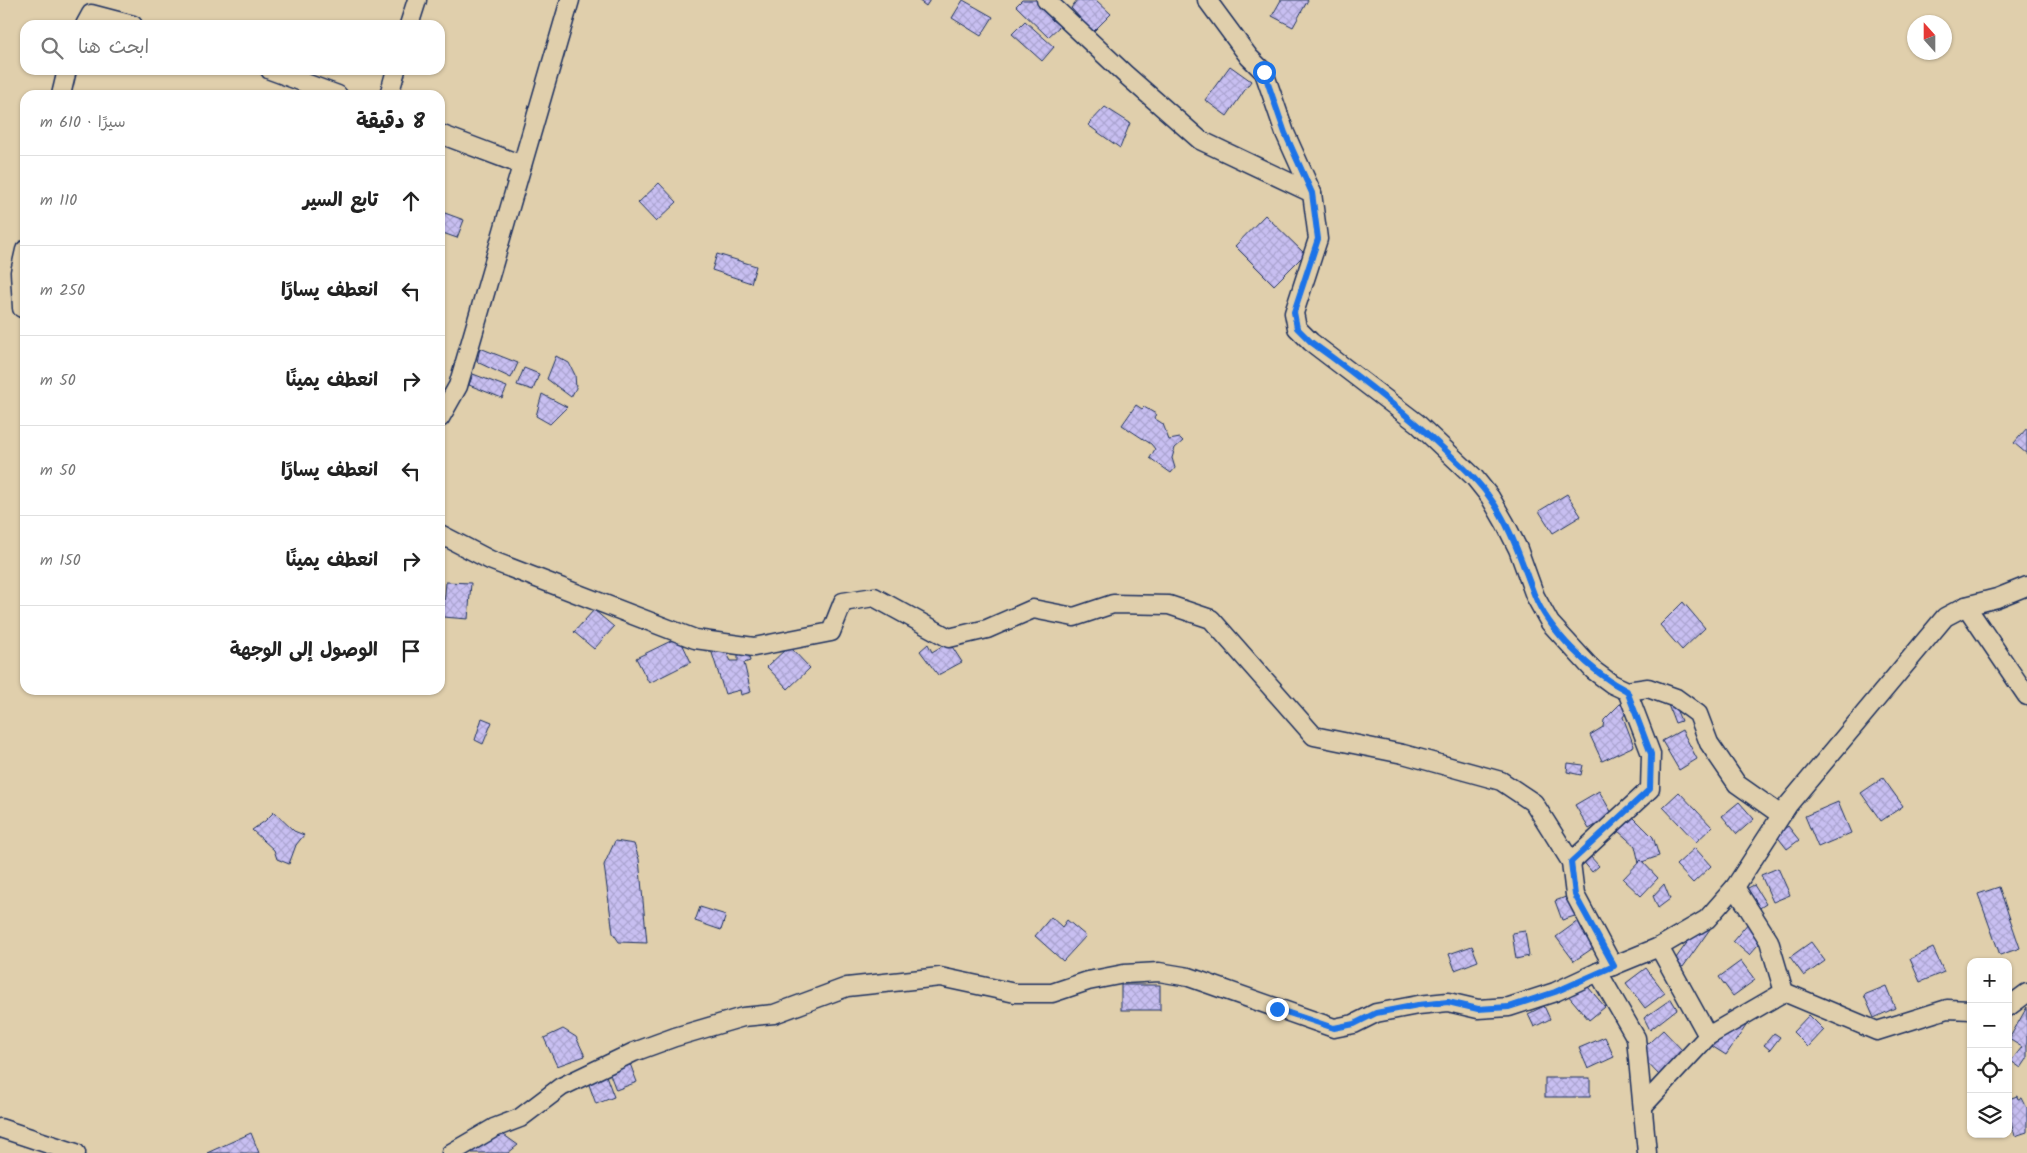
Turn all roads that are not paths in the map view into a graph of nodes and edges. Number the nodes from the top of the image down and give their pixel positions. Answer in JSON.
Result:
{"nodes":[{"id":1,"x":417,"y":0,"type":"edge"},
{"id":2,"x":570,"y":0,"type":"edge"},
{"id":3,"x":1046,"y":0,"type":"edge"},
{"id":4,"x":1207,"y":0,"type":"edge"},
{"id":5,"x":88,"y":20,"type":"edge"},
{"id":6,"x":114,"y":20,"type":"edge"},
{"id":7,"x":411,"y":20,"type":"edge"},
{"id":8,"x":66,"y":75,"type":"edge"},
{"id":9,"x":284,"y":75,"type":"edge"},
{"id":10,"x":395,"y":75,"type":"edge"},
{"id":11,"x":62,"y":90,"type":"edge"},
{"id":12,"x":324,"y":90,"type":"edge"},
{"id":13,"x":390,"y":90,"type":"edge"},
{"id":14,"x":445,"y":136,"type":"edge"},
{"id":15,"x":522,"y":165,"type":"junction"},
{"id":16,"x":1312,"y":193,"type":"junction"},
{"id":17,"x":445,"y":409,"type":"edge"},
{"id":18,"x":445,"y":537,"type":"edge"},
{"id":19,"x":2027,"y":586,"type":"edge"},
{"id":20,"x":1966,"y":606,"type":"junction"},
{"id":21,"x":1627,"y":691,"type":"junction"},
{"id":22,"x":2027,"y":696,"type":"edge"},
{"id":23,"x":1781,"y":815,"type":"junction"},
{"id":24,"x":1571,"y":862,"type":"junction"},
{"id":25,"x":1735,"y":887,"type":"junction"},
{"id":26,"x":1659,"y":947,"type":"junction"},
{"id":27,"x":1606,"y":969,"type":"junction"},
{"id":28,"x":1784,"y":992,"type":"junction"},
{"id":29,"x":2027,"y":993,"type":"edge"},
{"id":30,"x":2012,"y":1004,"type":"edge"},
{"id":31,"x":1967,"y":1010,"type":"edge"},
{"id":32,"x":1708,"y":1036,"type":"junction"},
{"id":33,"x":1643,"y":1106,"type":"junction"},
{"id":34,"x":0,"y":1128,"type":"edge"},
{"id":35,"x":76,"y":1153,"type":"edge"},
{"id":36,"x":451,"y":1153,"type":"edge"},
{"id":37,"x":1647,"y":1153,"type":"edge"}],
"edges":[{"from":1,"to":7,"type":"street"},
{"from":2,"to":15,"type":"street"},
{"from":3,"to":16,"type":"street"},
{"from":4,"to":16,"type":"street"},
{"from":5,"to":6,"type":"street"},
{"from":8,"to":11,"type":"street"},
{"from":9,"to":12,"type":"street"},
{"from":10,"to":13,"type":"street"},
{"from":14,"to":15,"type":"street"},
{"from":15,"to":17,"type":"street"},
{"from":16,"to":21,"type":"street"},
{"from":18,"to":24,"type":"street"},
{"from":19,"to":20,"type":"street"},
{"from":20,"to":22,"type":"street"},
{"from":20,"to":23,"type":"street"},
{"from":21,"to":23,"type":"street"},
{"from":21,"to":24,"type":"street"},
{"from":23,"to":25,"type":"street"},
{"from":24,"to":27,"type":"street"},
{"from":25,"to":26,"type":"street"},
{"from":25,"to":28,"type":"street"},
{"from":26,"to":27,"type":"street"},
{"from":26,"to":32,"type":"street"},
{"from":27,"to":33,"type":"street"},
{"from":27,"to":36,"type":"street"},
{"from":28,"to":31,"type":"street"},
{"from":28,"to":32,"type":"street"},
{"from":29,"to":30,"type":"street"},
{"from":32,"to":33,"type":"street"},
{"from":33,"to":37,"type":"street"},
{"from":34,"to":35,"type":"street"}]}
